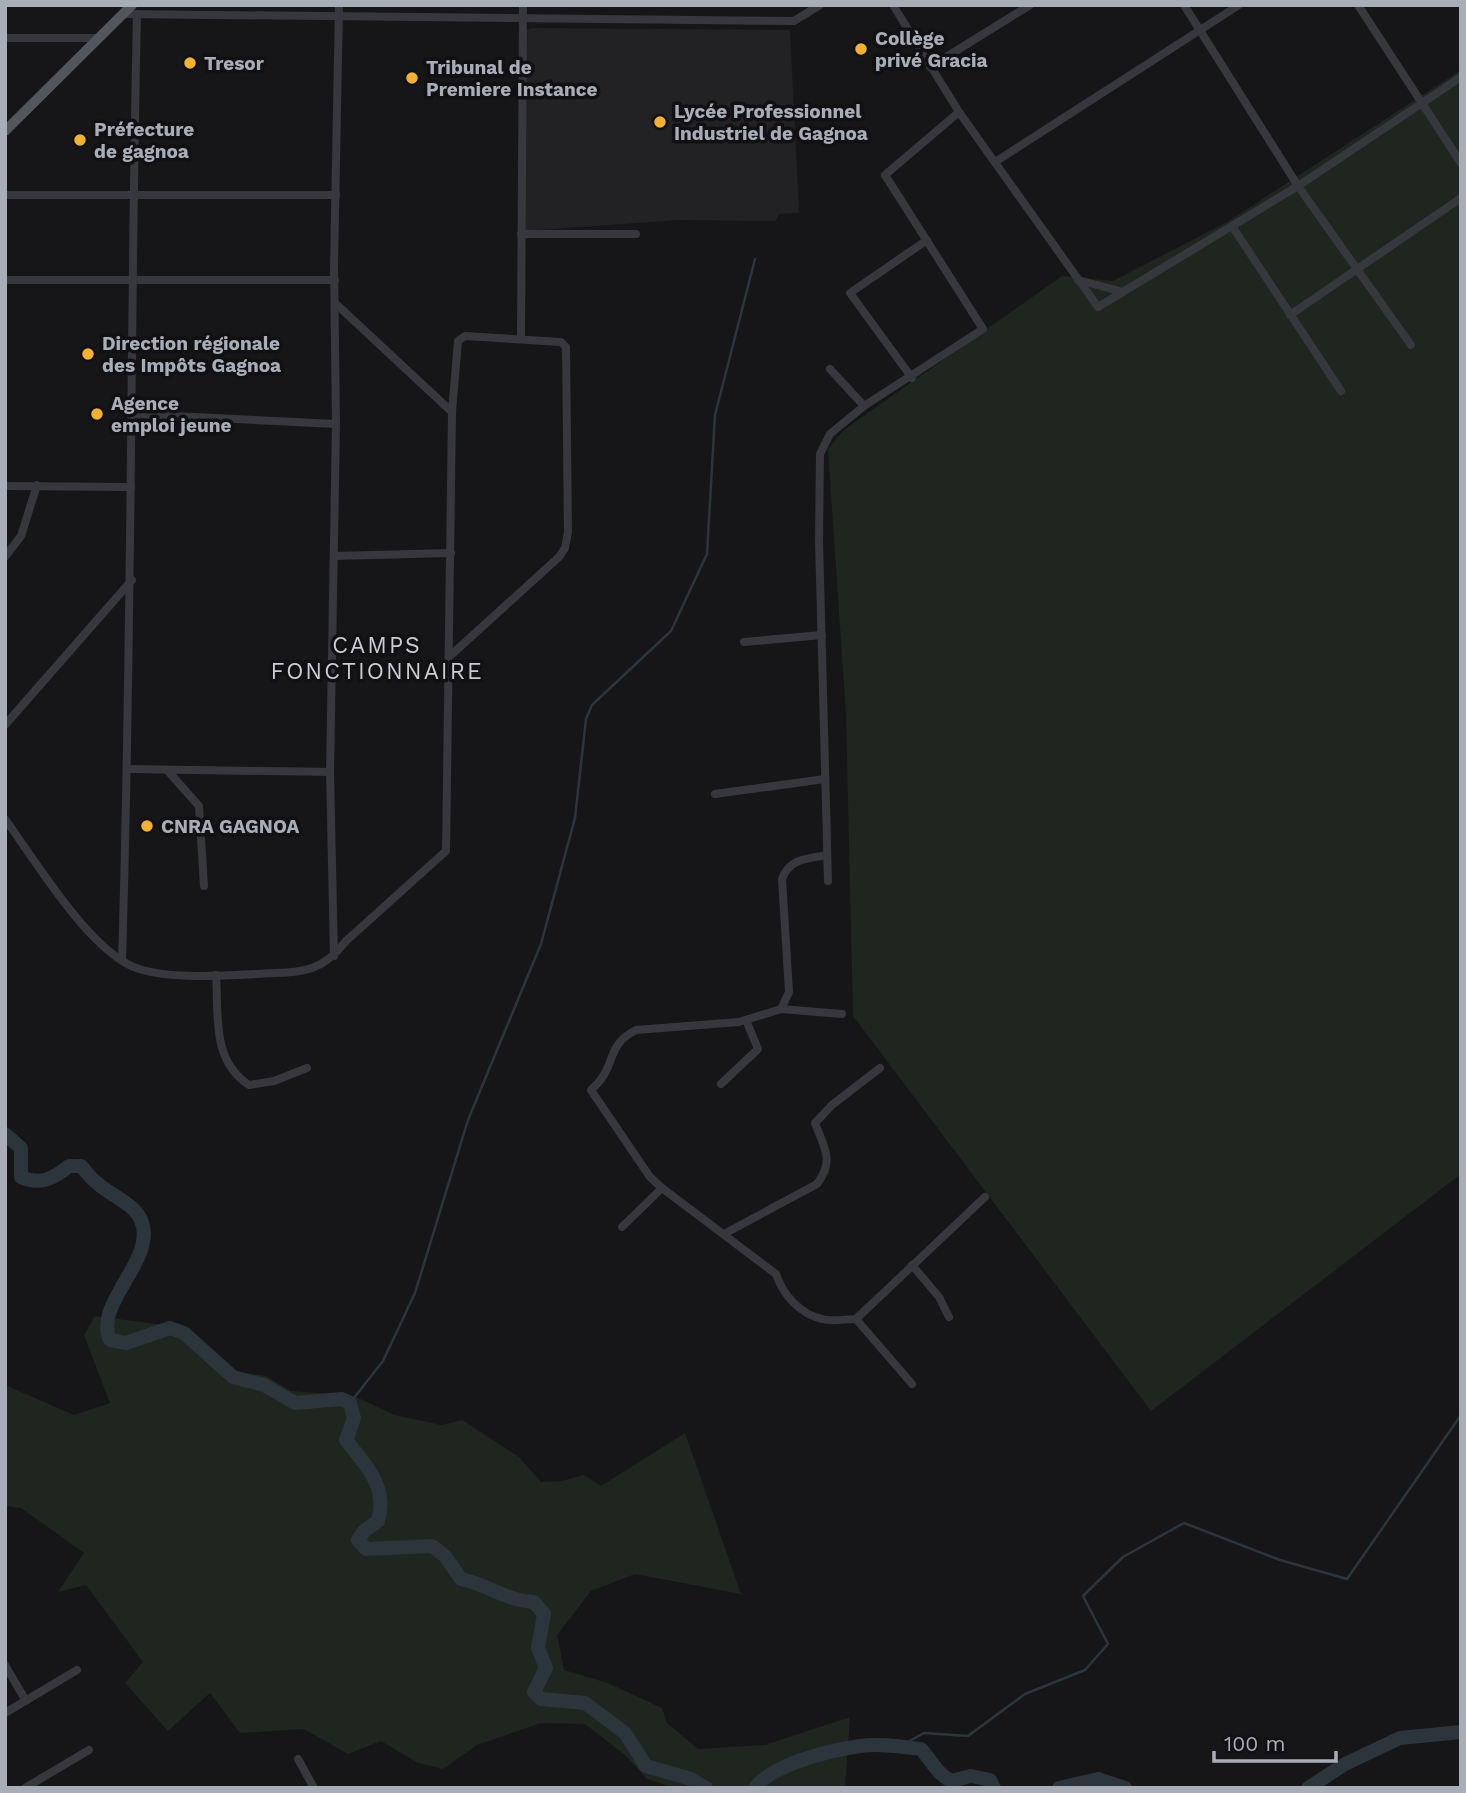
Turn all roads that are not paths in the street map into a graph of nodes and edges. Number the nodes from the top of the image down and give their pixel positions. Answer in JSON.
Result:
{"nodes":[{"id":1,"x":340,"y":5,"type":"edge"},
{"id":2,"x":523,"y":5,"type":"edge"},
{"id":3,"x":820,"y":5,"type":"edge"},
{"id":4,"x":893,"y":5,"type":"edge"},
{"id":5,"x":1030,"y":5,"type":"edge"},
{"id":6,"x":1184,"y":5,"type":"edge"},
{"id":7,"x":1239,"y":5,"type":"edge"},
{"id":8,"x":1358,"y":5,"type":"edge"},
{"id":9,"x":131,"y":11,"type":"edge"},
{"id":10,"x":339,"y":17,"type":"junction"},
{"id":11,"x":523,"y":18,"type":"junction"},
{"id":12,"x":1200,"y":31,"type":"junction"},
{"id":13,"x":5,"y":38,"type":"edge"},
{"id":14,"x":96,"y":38,"type":"junction"},
{"id":15,"x":930,"y":67,"type":"junction"},
{"id":16,"x":1461,"y":77,"type":"edge"},
{"id":17,"x":1421,"y":106,"type":"junction"},
{"id":18,"x":959,"y":112,"type":"junction"},
{"id":19,"x":7,"y":127,"type":"edge"},
{"id":20,"x":995,"y":162,"type":"junction"},
{"id":21,"x":1461,"y":163,"type":"edge"},
{"id":22,"x":1298,"y":186,"type":"junction"},
{"id":23,"x":5,"y":195,"type":"edge"},
{"id":24,"x":133,"y":195,"type":"junction"},
{"id":25,"x":336,"y":195,"type":"junction"},
{"id":26,"x":1461,"y":198,"type":"edge"},
{"id":27,"x":1232,"y":226,"type":"junction"},
{"id":28,"x":521,"y":234,"type":"junction"},
{"id":29,"x":636,"y":234,"type":"dead end"},
{"id":30,"x":927,"y":240,"type":"junction"},
{"id":31,"x":1357,"y":270,"type":"junction"},
{"id":32,"x":5,"y":280,"type":"edge"},
{"id":33,"x":131,"y":280,"type":"junction"},
{"id":34,"x":335,"y":280,"type":"junction"},
{"id":35,"x":1079,"y":280,"type":"junction"},
{"id":36,"x":1123,"y":292,"type":"junction"},
{"id":37,"x":335,"y":303,"type":"junction"},
{"id":38,"x":1290,"y":315,"type":"junction"},
{"id":39,"x":521,"y":338,"type":"junction"},
{"id":40,"x":1411,"y":345,"type":"dead end"},
{"id":41,"x":830,"y":369,"type":"dead end"},
{"id":42,"x":912,"y":377,"type":"junction"},
{"id":43,"x":1341,"y":391,"type":"dead end"},
{"id":44,"x":864,"y":407,"type":"junction"},
{"id":45,"x":452,"y":412,"type":"junction"},
{"id":46,"x":132,"y":414,"type":"junction"},
{"id":47,"x":336,"y":424,"type":"junction"},
{"id":48,"x":37,"y":485,"type":"junction"},
{"id":49,"x":5,"y":486,"type":"edge"},
{"id":50,"x":131,"y":487,"type":"junction"},
{"id":51,"x":451,"y":553,"type":"junction"},
{"id":52,"x":5,"y":556,"type":"edge"},
{"id":53,"x":334,"y":556,"type":"junction"},
{"id":54,"x":132,"y":580,"type":"junction"},
{"id":55,"x":822,"y":635,"type":"junction"},
{"id":56,"x":744,"y":642,"type":"dead end"},
{"id":57,"x":450,"y":656,"type":"junction"},
{"id":58,"x":5,"y":724,"type":"edge"},
{"id":59,"x":128,"y":769,"type":"junction"},
{"id":60,"x":167,"y":770,"type":"junction"},
{"id":61,"x":330,"y":772,"type":"junction"},
{"id":62,"x":825,"y":779,"type":"junction"},
{"id":63,"x":715,"y":794,"type":"dead end"},
{"id":64,"x":5,"y":819,"type":"edge"},
{"id":65,"x":827,"y":855,"type":"junction"},
{"id":66,"x":828,"y":881,"type":"dead end"},
{"id":67,"x":204,"y":886,"type":"dead end"},
{"id":68,"x":334,"y":956,"type":"junction"},
{"id":69,"x":122,"y":960,"type":"junction"},
{"id":70,"x":216,"y":975,"type":"junction"},
{"id":71,"x":781,"y":1009,"type":"junction"},
{"id":72,"x":842,"y":1014,"type":"dead end"},
{"id":73,"x":746,"y":1020,"type":"junction"},
{"id":74,"x":307,"y":1068,"type":"dead end"},
{"id":75,"x":880,"y":1068,"type":"dead end"},
{"id":76,"x":720,"y":1084,"type":"dead end"},
{"id":77,"x":662,"y":1188,"type":"junction"},
{"id":78,"x":985,"y":1197,"type":"dead end"},
{"id":79,"x":622,"y":1227,"type":"dead end"},
{"id":80,"x":724,"y":1234,"type":"junction"},
{"id":81,"x":912,"y":1265,"type":"junction"},
{"id":82,"x":950,"y":1317,"type":"dead end"},
{"id":83,"x":856,"y":1318,"type":"junction"},
{"id":84,"x":912,"y":1384,"type":"dead end"},
{"id":85,"x":5,"y":1665,"type":"edge"},
{"id":86,"x":77,"y":1670,"type":"dead end"},
{"id":87,"x":26,"y":1701,"type":"junction"},
{"id":88,"x":5,"y":1713,"type":"edge"},
{"id":89,"x":89,"y":1750,"type":"dead end"},
{"id":90,"x":298,"y":1759,"type":"dead end"},
{"id":91,"x":25,"y":1788,"type":"edge"},
{"id":92,"x":314,"y":1788,"type":"edge"}],
"edges":[{"from":1,"to":10,"type":"street"},
{"from":2,"to":11,"type":"street"},
{"from":3,"to":11,"type":"street"},
{"from":4,"to":15,"type":"street"},
{"from":5,"to":15,"type":"street"},
{"from":6,"to":12,"type":"street"},
{"from":7,"to":12,"type":"street"},
{"from":8,"to":17,"type":"street"},
{"from":9,"to":10,"type":"street"},
{"from":9,"to":14,"type":"main road"},
{"from":9,"to":24,"type":"street"},
{"from":10,"to":11,"type":"street"},
{"from":10,"to":25,"type":"street"},
{"from":11,"to":28,"type":"street"},
{"from":12,"to":20,"type":"street"},
{"from":12,"to":22,"type":"street"},
{"from":13,"to":14,"type":"street"},
{"from":14,"to":19,"type":"main road"},
{"from":15,"to":18,"type":"street"},
{"from":16,"to":17,"type":"street"},
{"from":17,"to":21,"type":"street"},
{"from":17,"to":22,"type":"street"},
{"from":18,"to":20,"type":"street"},
{"from":18,"to":30,"type":"street"},
{"from":20,"to":35,"type":"street"},
{"from":22,"to":27,"type":"street"},
{"from":22,"to":31,"type":"street"},
{"from":23,"to":24,"type":"street"},
{"from":24,"to":25,"type":"street"},
{"from":24,"to":33,"type":"street"},
{"from":25,"to":34,"type":"street"},
{"from":26,"to":31,"type":"street"},
{"from":27,"to":36,"type":"street"},
{"from":27,"to":38,"type":"street"},
{"from":28,"to":29,"type":"street"},
{"from":28,"to":39,"type":"street"},
{"from":30,"to":42,"type":"street"},
{"from":30,"to":42,"type":"street"},
{"from":31,"to":38,"type":"street"},
{"from":31,"to":40,"type":"street"},
{"from":32,"to":33,"type":"street"},
{"from":33,"to":34,"type":"street"},
{"from":33,"to":46,"type":"street"},
{"from":34,"to":37,"type":"street"},
{"from":35,"to":36,"type":"street"},
{"from":35,"to":36,"type":"street"},
{"from":37,"to":45,"type":"street"},
{"from":37,"to":47,"type":"street"},
{"from":38,"to":43,"type":"street"},
{"from":39,"to":45,"type":"street"},
{"from":39,"to":57,"type":"street"},
{"from":41,"to":44,"type":"street"},
{"from":42,"to":44,"type":"street"},
{"from":44,"to":55,"type":"street"},
{"from":45,"to":51,"type":"street"},
{"from":46,"to":47,"type":"street"},
{"from":46,"to":50,"type":"street"},
{"from":47,"to":53,"type":"street"},
{"from":48,"to":49,"type":"street"},
{"from":48,"to":50,"type":"street"},
{"from":48,"to":52,"type":"street"},
{"from":50,"to":54,"type":"street"},
{"from":51,"to":53,"type":"street"},
{"from":51,"to":57,"type":"street"},
{"from":53,"to":61,"type":"street"},
{"from":54,"to":58,"type":"street"},
{"from":54,"to":59,"type":"street"},
{"from":55,"to":56,"type":"street"},
{"from":55,"to":62,"type":"street"},
{"from":57,"to":68,"type":"street"},
{"from":59,"to":60,"type":"street"},
{"from":59,"to":69,"type":"street"},
{"from":60,"to":61,"type":"street"},
{"from":60,"to":67,"type":"street"},
{"from":61,"to":68,"type":"street"},
{"from":62,"to":63,"type":"street"},
{"from":62,"to":65,"type":"street"},
{"from":64,"to":69,"type":"street"},
{"from":65,"to":66,"type":"street"},
{"from":65,"to":71,"type":"street"},
{"from":68,"to":70,"type":"street"},
{"from":69,"to":70,"type":"street"},
{"from":70,"to":74,"type":"street"},
{"from":71,"to":72,"type":"street"},
{"from":71,"to":73,"type":"street"},
{"from":73,"to":76,"type":"street"},
{"from":73,"to":77,"type":"street"},
{"from":75,"to":80,"type":"street"},
{"from":77,"to":79,"type":"street"},
{"from":77,"to":80,"type":"street"},
{"from":78,"to":81,"type":"street"},
{"from":80,"to":83,"type":"street"},
{"from":81,"to":82,"type":"street"},
{"from":81,"to":83,"type":"street"},
{"from":83,"to":84,"type":"street"},
{"from":85,"to":87,"type":"street"},
{"from":86,"to":87,"type":"street"},
{"from":87,"to":88,"type":"street"},
{"from":89,"to":91,"type":"street"},
{"from":90,"to":92,"type":"street"}]}
